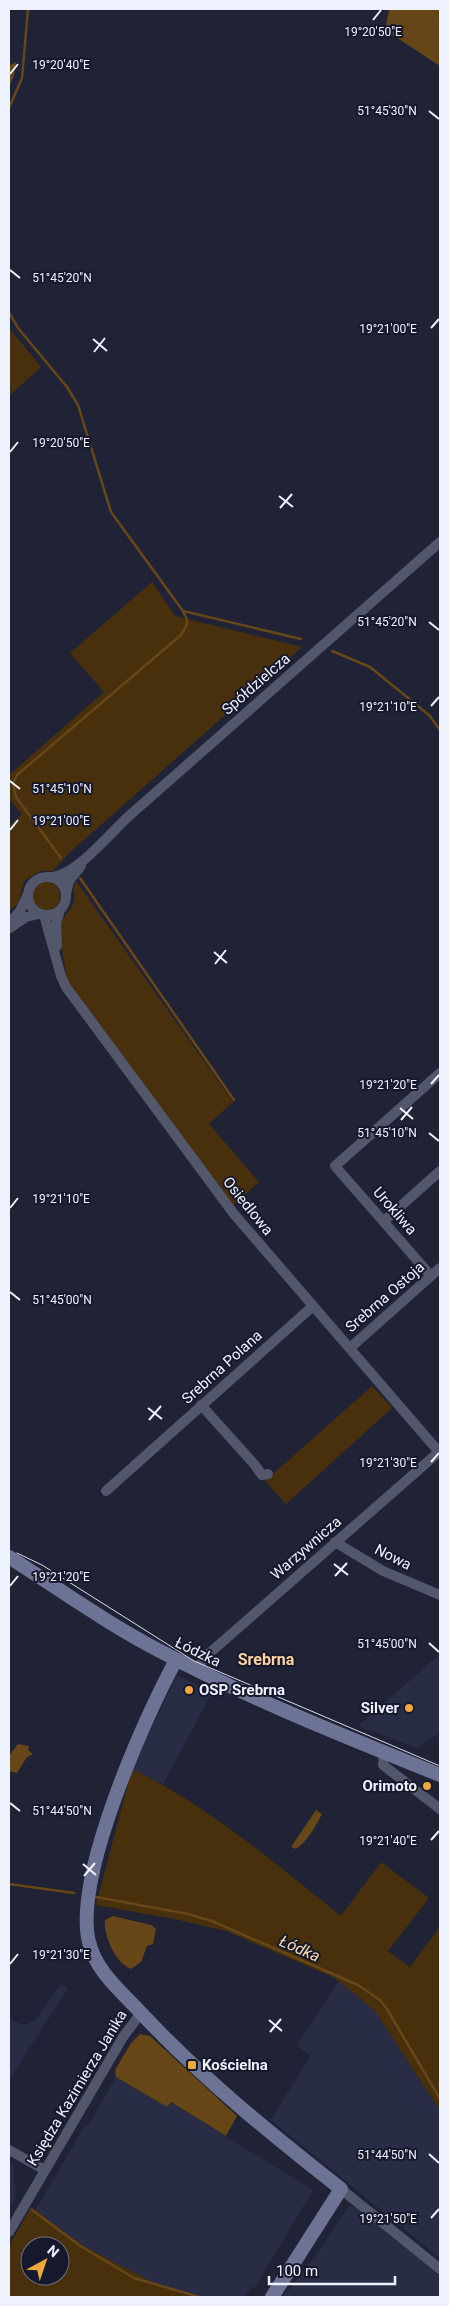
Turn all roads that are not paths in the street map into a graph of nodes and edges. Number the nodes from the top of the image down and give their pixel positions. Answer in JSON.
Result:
{"nodes":[{"id":1,"x":440,"y":542,"type":"edge"},
{"id":2,"x":93,"y":851,"type":"junction"},
{"id":3,"x":50,"y":877,"type":"junction"},
{"id":4,"x":28,"y":895,"type":"junction"},
{"id":5,"x":66,"y":897,"type":"junction"},
{"id":6,"x":60,"y":910,"type":"junction"},
{"id":7,"x":41,"y":914,"type":"junction"},
{"id":8,"x":23,"y":920,"type":"junction"},
{"id":9,"x":9,"y":924,"type":"edge"},
{"id":10,"x":9,"y":929,"type":"edge"},
{"id":11,"x":48,"y":930,"type":"junction"},
{"id":12,"x":58,"y":962,"type":"junction"},
{"id":13,"x":440,"y":1073,"type":"edge"},
{"id":14,"x":440,"y":1171,"type":"edge"},
{"id":15,"x":384,"y":1221,"type":"junction"},
{"id":16,"x":440,"y":1268,"type":"edge"},
{"id":17,"x":431,"y":1276,"type":"junction"},
{"id":18,"x":313,"y":1306,"type":"junction"},
{"id":19,"x":350,"y":1348,"type":"junction"},
{"id":20,"x":201,"y":1405,"type":"junction"},
{"id":21,"x":440,"y":1452,"type":"edge"},
{"id":22,"x":268,"y":1474,"type":"dead end"},
{"id":23,"x":106,"y":1491,"type":"dead end"},
{"id":24,"x":335,"y":1542,"type":"junction"},
{"id":25,"x":9,"y":1557,"type":"edge"},
{"id":26,"x":440,"y":1595,"type":"edge"},
{"id":27,"x":176,"y":1660,"type":"junction"},
{"id":28,"x":196,"y":1670,"type":"junction"},
{"id":29,"x":384,"y":1752,"type":"junction"},
{"id":30,"x":440,"y":1775,"type":"edge"},
{"id":31,"x":440,"y":1809,"type":"edge"},
{"id":32,"x":141,"y":2013,"type":"junction"},
{"id":33,"x":9,"y":2150,"type":"edge"},
{"id":34,"x":45,"y":2170,"type":"junction"},
{"id":35,"x":341,"y":2189,"type":"junction"},
{"id":36,"x":9,"y":2232,"type":"edge"},
{"id":37,"x":440,"y":2269,"type":"edge"},
{"id":38,"x":272,"y":2297,"type":"edge"}],
"edges":[{"from":1,"to":2,"type":"street","name":"Spółdzielcza"},
{"from":2,"to":3,"type":"street"},
{"from":2,"to":5,"type":"street"},
{"from":3,"to":4,"type":"street"},
{"from":3,"to":5,"type":"street"},
{"from":4,"to":7,"type":"street"},
{"from":4,"to":9,"type":"street"},
{"from":5,"to":6,"type":"street"},
{"from":6,"to":7,"type":"street"},
{"from":6,"to":12,"type":"street","name":"Osiedlowa"},
{"from":7,"to":8,"type":"street"},
{"from":7,"to":11,"type":"street","name":"Osiedlowa"},
{"from":8,"to":10,"type":"street"},
{"from":8,"to":11,"type":"street"},
{"from":11,"to":12,"type":"street","name":"Osiedlowa"},
{"from":12,"to":18,"type":"street","name":"Osiedlowa"},
{"from":13,"to":15,"type":"street","name":"Urokliwa"},
{"from":14,"to":15,"type":"street"},
{"from":15,"to":17,"type":"street","name":"Urokliwa"},
{"from":16,"to":17,"type":"street","name":"Srebrna Ostoja"},
{"from":17,"to":19,"type":"street","name":"Srebrna Ostoja"},
{"from":18,"to":19,"type":"street","name":"Osiedlowa"},
{"from":18,"to":20,"type":"street","name":"Srebrna Polana"},
{"from":19,"to":21,"type":"street","name":"Osiedlowa"},
{"from":20,"to":22,"type":"street"},
{"from":20,"to":23,"type":"street","name":"Srebrna Polana"},
{"from":21,"to":24,"type":"street","name":"Warzywnicza"},
{"from":24,"to":26,"type":"street","name":"Nowa"},
{"from":24,"to":28,"type":"street","name":"Warzywnicza"},
{"from":25,"to":27,"type":"street","name":"Łódzka"},
{"from":27,"to":28,"type":"street","name":"Łódzka"},
{"from":27,"to":32,"type":"street"},
{"from":28,"to":29,"type":"street","name":"Łódzka"},
{"from":29,"to":30,"type":"street","name":"Łódzka"},
{"from":29,"to":31,"type":"street"},
{"from":32,"to":34,"type":"street","name":"Księdza Kazimierza Janika"},
{"from":32,"to":35,"type":"street"},
{"from":33,"to":34,"type":"street"},
{"from":34,"to":36,"type":"street","name":"Księdza Kazimierza Janika"},
{"from":35,"to":37,"type":"street"},
{"from":35,"to":38,"type":"street"}]}
